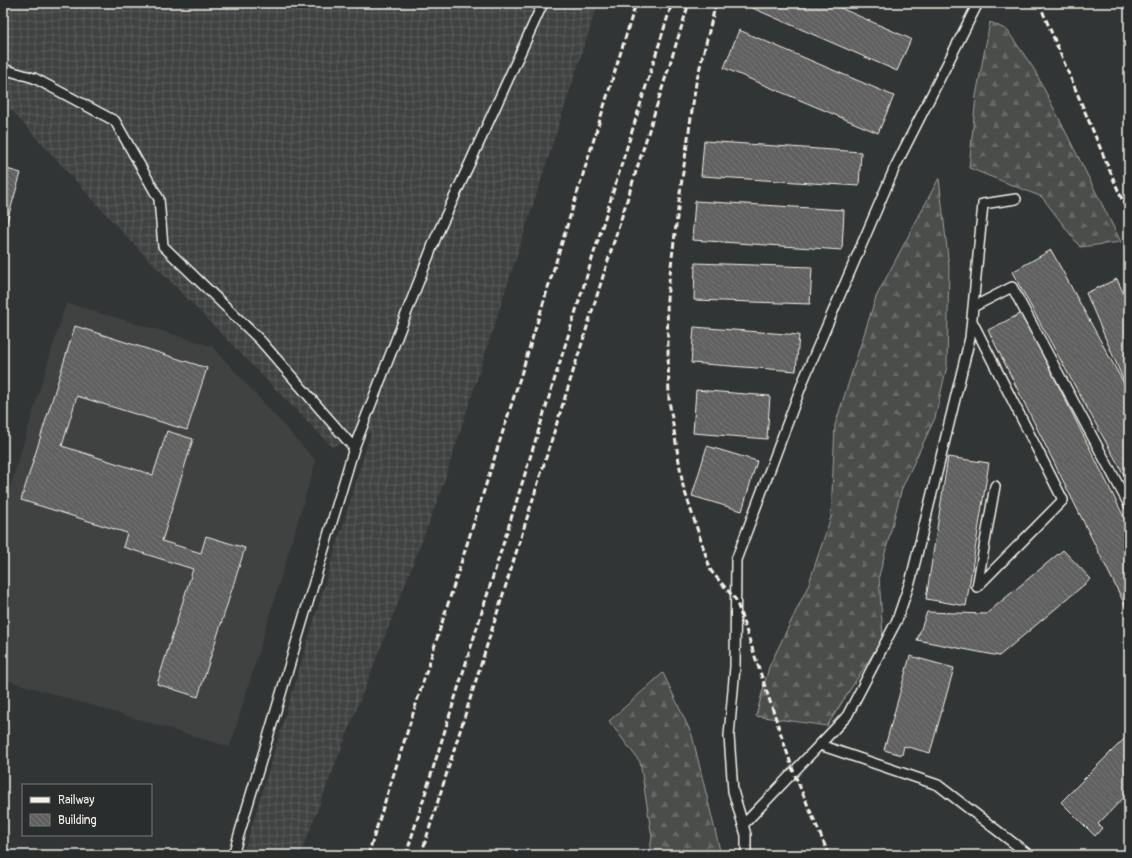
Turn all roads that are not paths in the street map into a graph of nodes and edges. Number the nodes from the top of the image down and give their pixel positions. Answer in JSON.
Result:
{"nodes":[{"id":1,"x":543,"y":3,"type":"edge"},
{"id":2,"x":978,"y":3,"type":"edge"},
{"id":3,"x":3,"y":69,"type":"edge"},
{"id":4,"x":1016,"y":199,"type":"dead end"},
{"id":5,"x":973,"y":307,"type":"junction"},
{"id":6,"x":972,"y":321,"type":"junction"},
{"id":7,"x":354,"y":448,"type":"junction"},
{"id":8,"x":995,"y":486,"type":"dead end"},
{"id":9,"x":1129,"y":506,"type":"edge"},
{"id":10,"x":820,"y":745,"type":"junction"},
{"id":11,"x":743,"y":825,"type":"junction"},
{"id":12,"x":233,"y":855,"type":"edge"},
{"id":13,"x":746,"y":855,"type":"edge"},
{"id":14,"x":1029,"y":855,"type":"edge"}],
"edges":[{"from":1,"to":7,"type":"lane"},
{"from":2,"to":11,"type":"lane"},
{"from":3,"to":7,"type":"lane"},
{"from":4,"to":5,"type":"lane"},
{"from":5,"to":6,"type":"lane"},
{"from":5,"to":9,"type":"lane"},
{"from":6,"to":8,"type":"lane"},
{"from":6,"to":10,"type":"lane"},
{"from":7,"to":12,"type":"lane"},
{"from":10,"to":11,"type":"lane"},
{"from":10,"to":14,"type":"lane"},
{"from":11,"to":13,"type":"lane"}]}
